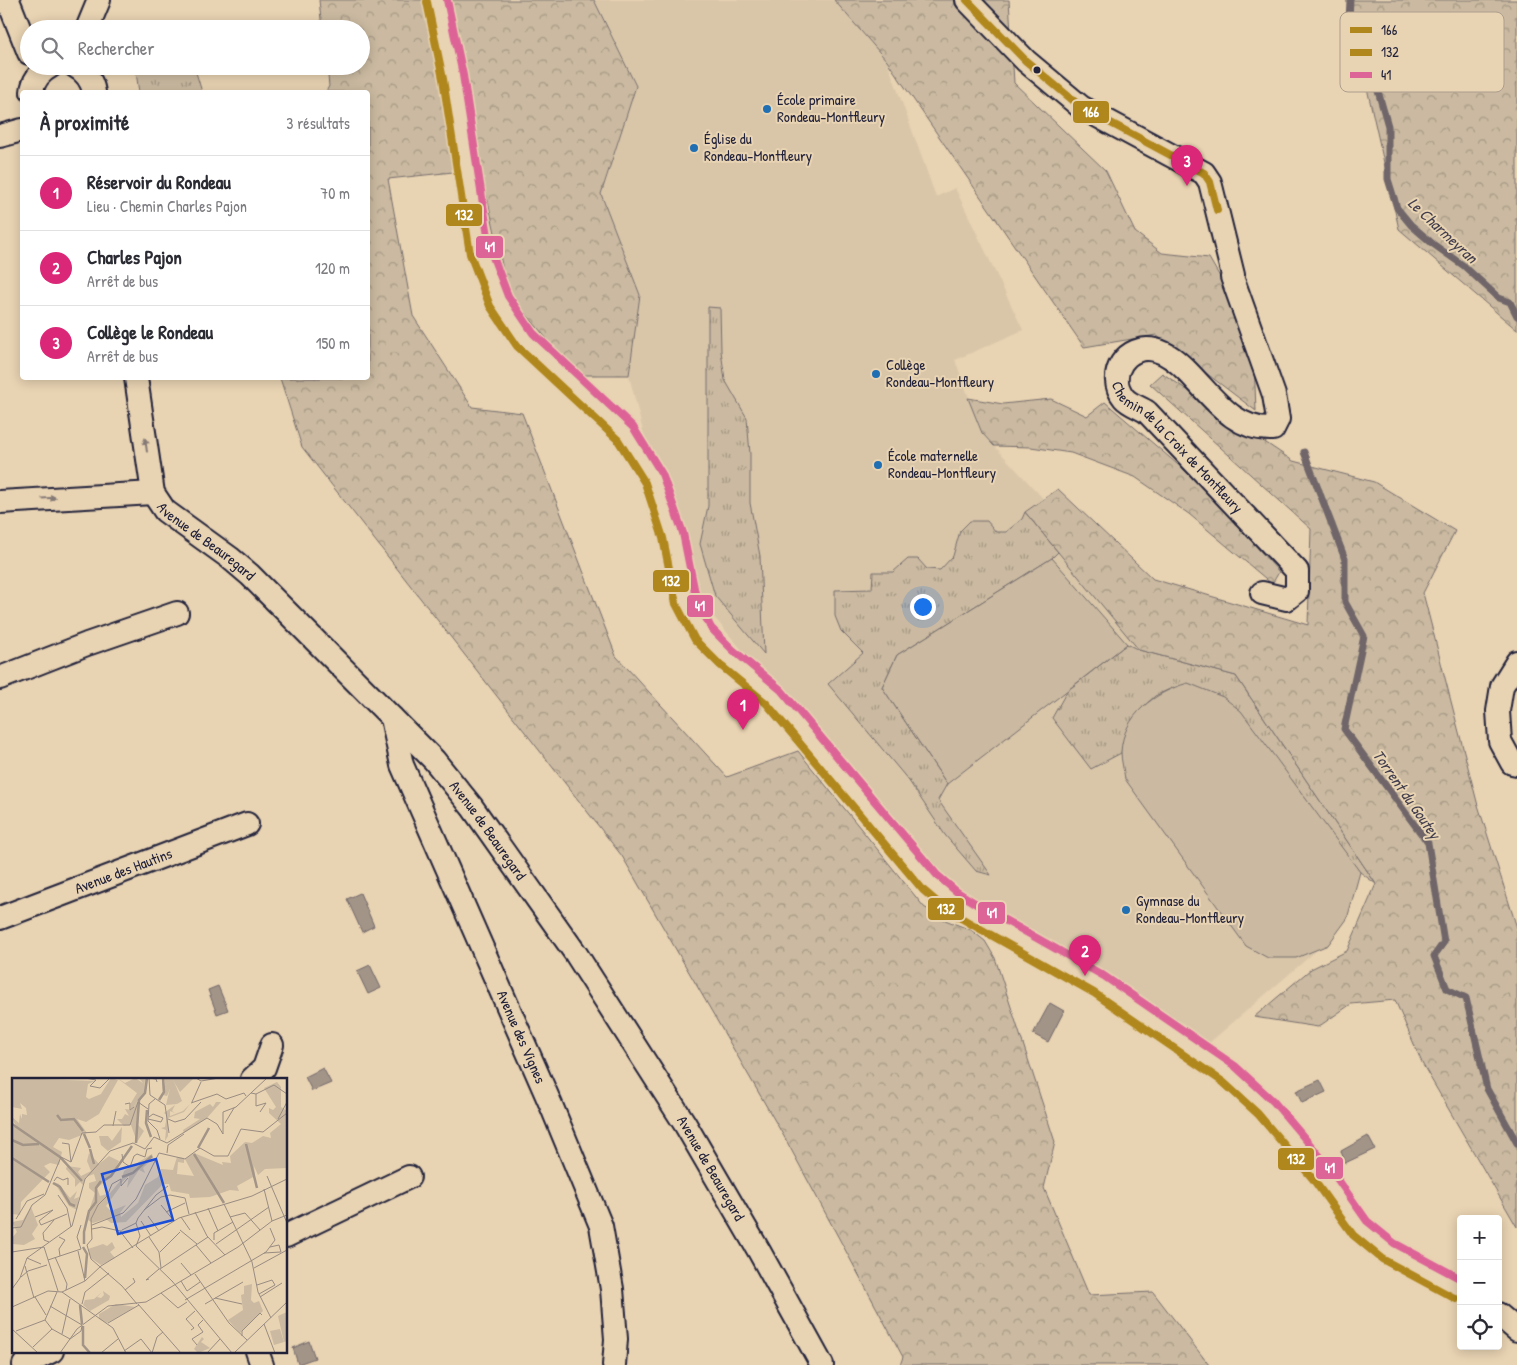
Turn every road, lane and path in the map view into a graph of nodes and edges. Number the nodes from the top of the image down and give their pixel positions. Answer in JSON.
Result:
{"nodes":[{"id":1,"x":8,"y":0,"type":"edge"},
{"id":2,"x":99,"y":0,"type":"edge"},
{"id":3,"x":438,"y":0,"type":"edge"},
{"id":4,"x":968,"y":0,"type":"edge"},
{"id":5,"x":91,"y":20,"type":"edge"},
{"id":6,"x":20,"y":30,"type":"edge"},
{"id":7,"x":87,"y":75,"type":"edge"},
{"id":8,"x":94,"y":90,"type":"edge"},
{"id":9,"x":137,"y":386,"type":"edge"},
{"id":10,"x":153,"y":493,"type":"junction"},
{"id":11,"x":0,"y":502,"type":"edge"},
{"id":12,"x":1262,"y":593,"type":"dead end"},
{"id":13,"x":177,"y":613,"type":"dead end"},
{"id":14,"x":1517,"y":662,"type":"edge"},
{"id":15,"x":0,"y":678,"type":"edge"},
{"id":16,"x":392,"y":718,"type":"junction"},
{"id":17,"x":1517,"y":764,"type":"edge"},
{"id":18,"x":247,"y":824,"type":"dead end"},
{"id":19,"x":0,"y":918,"type":"edge"},
{"id":20,"x":272,"y":1045,"type":"dead end"},
{"id":21,"x":253,"y":1078,"type":"edge"},
{"id":22,"x":409,"y":1177,"type":"dead end"},
{"id":23,"x":288,"y":1235,"type":"edge"},
{"id":24,"x":1457,"y":1288,"type":"edge"},
{"id":25,"x":1502,"y":1317,"type":"edge"},
{"id":26,"x":1517,"y":1330,"type":"edge"},
{"id":27,"x":50,"y":1352,"type":"edge"},
{"id":28,"x":257,"y":1352,"type":"edge"},
{"id":29,"x":24,"y":1365,"type":"edge"},
{"id":30,"x":262,"y":1365,"type":"edge"},
{"id":31,"x":614,"y":1365,"type":"edge"},
{"id":32,"x":822,"y":1365,"type":"edge"}],
"edges":[{"from":1,"to":6,"type":"street"},
{"from":2,"to":5,"type":"street"},
{"from":3,"to":24,"type":"street"},
{"from":4,"to":12,"type":"street","name":"Chemin de la Croix de Montfleury"},
{"from":7,"to":8,"type":"street"},
{"from":10,"to":9,"type":"street","one_way":true},
{"from":11,"to":10,"type":"street","name":"Avenue de Beauregard","one_way":true},
{"from":10,"to":16,"type":"street","name":"Avenue de Beauregard"},
{"from":13,"to":15,"type":"street"},
{"from":14,"to":17,"type":"street"},
{"from":16,"to":31,"type":"street","name":"Avenue des Vignes"},
{"from":16,"to":32,"type":"street","name":"Avenue de Beauregard"},
{"from":18,"to":19,"type":"street","name":"Avenue des Hautins"},
{"from":20,"to":21,"type":"street"},
{"from":22,"to":23,"type":"street"},
{"from":25,"to":26,"type":"street"},
{"from":27,"to":29,"type":"street"},
{"from":28,"to":30,"type":"street"}]}
